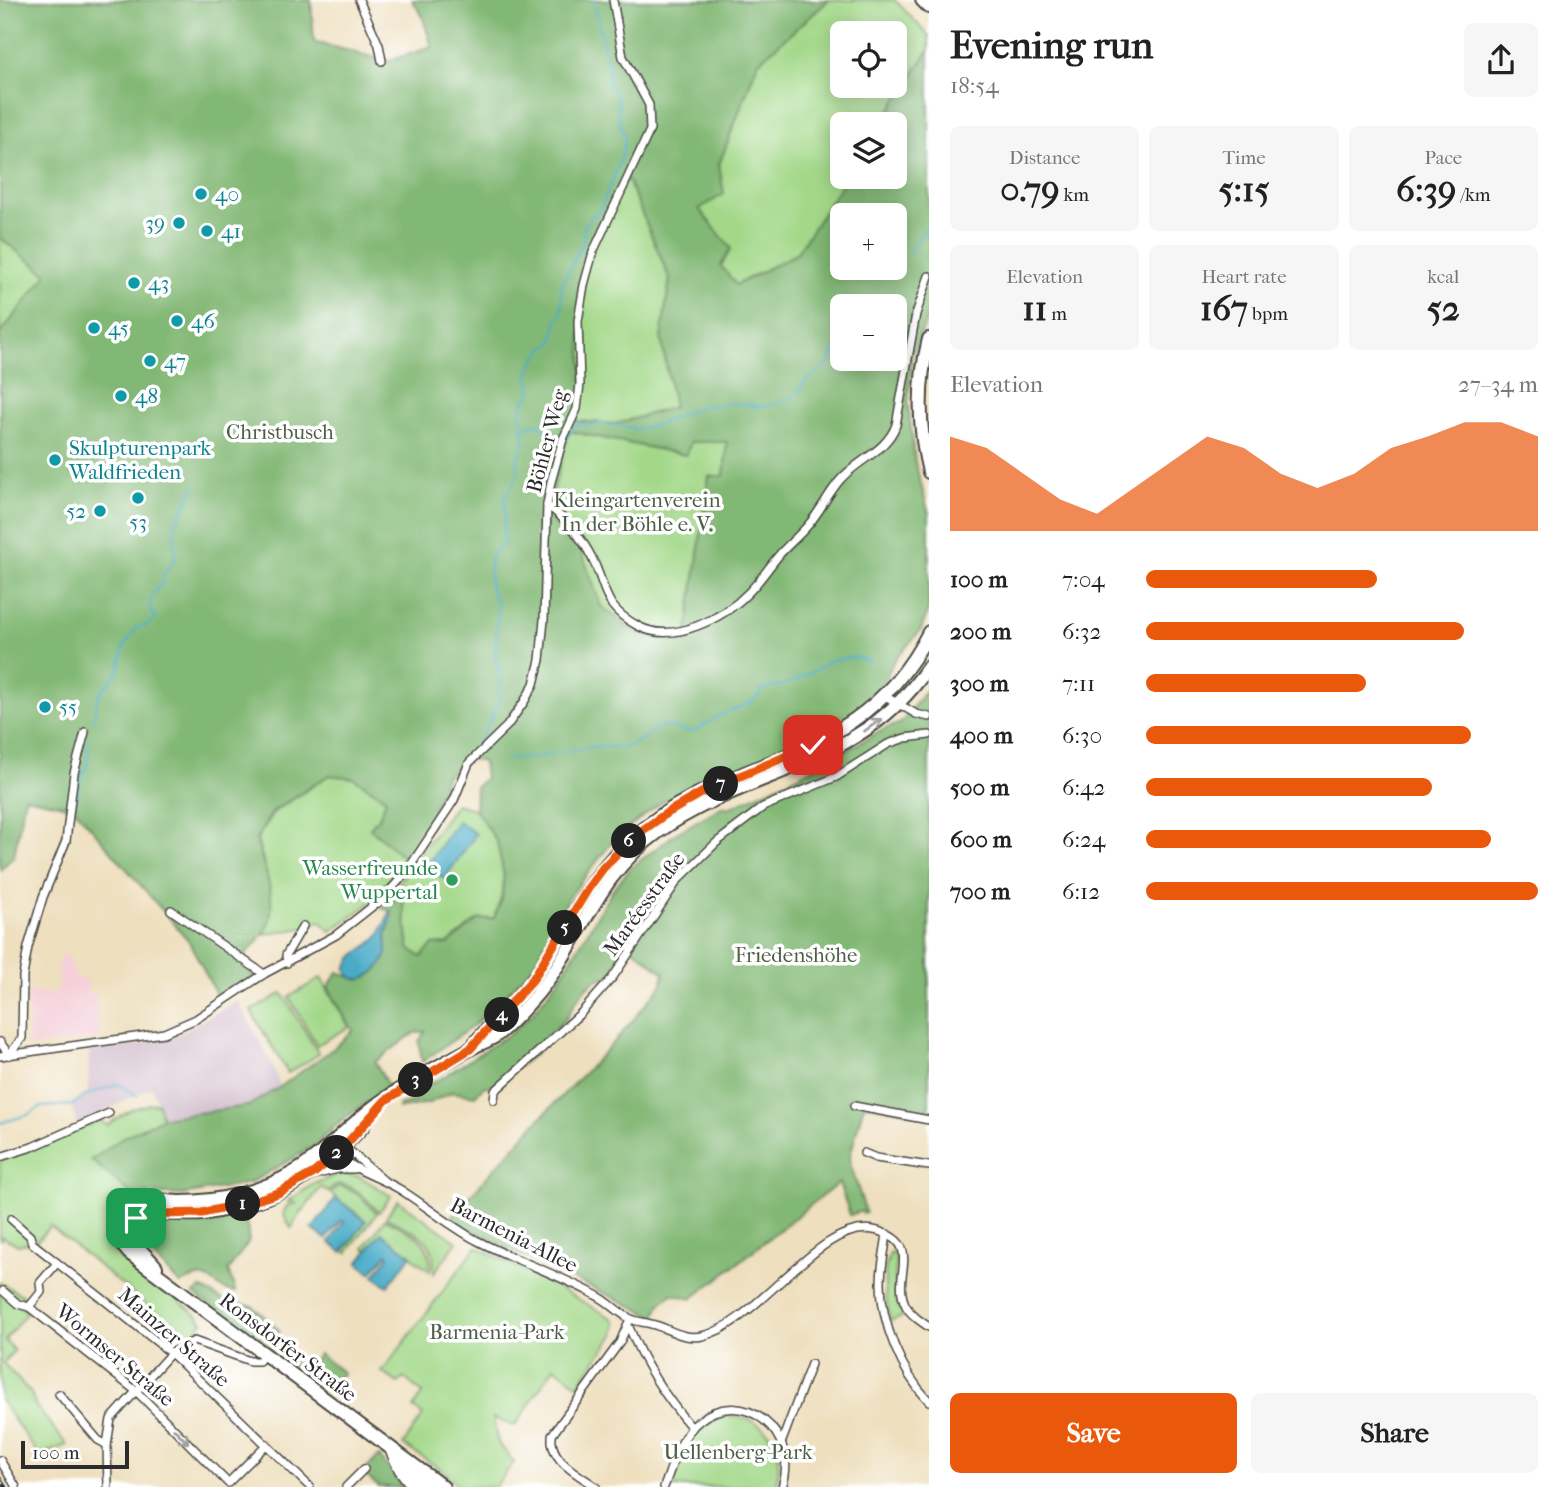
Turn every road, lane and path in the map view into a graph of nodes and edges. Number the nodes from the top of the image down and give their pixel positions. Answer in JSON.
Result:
{"nodes":[{"id":1,"x":359,"y":0,"type":"edge"},
{"id":2,"x":614,"y":0,"type":"edge"},
{"id":3,"x":922,"y":0,"type":"edge"},
{"id":4,"x":929,"y":7,"type":"edge"},
{"id":5,"x":382,"y":61,"type":"dead end"},
{"id":6,"x":929,"y":276,"type":"edge"},
{"id":7,"x":929,"y":340,"type":"edge"},
{"id":8,"x":929,"y":472,"type":"edge"},
{"id":9,"x":547,"y":505,"type":"junction"},
{"id":10,"x":929,"y":632,"type":"edge"},
{"id":11,"x":929,"y":666,"type":"edge"},
{"id":12,"x":885,"y":696,"type":"junction"},
{"id":13,"x":899,"y":705,"type":"junction"},
{"id":14,"x":929,"y":717,"type":"edge"},
{"id":15,"x":85,"y":732,"type":"dead end"},
{"id":16,"x":929,"y":735,"type":"edge"},
{"id":17,"x":171,"y":911,"type":"dead end"},
{"id":18,"x":303,"y":926,"type":"dead end"},
{"id":19,"x":287,"y":963,"type":"junction"},
{"id":20,"x":264,"y":975,"type":"junction"},
{"id":21,"x":0,"y":1042,"type":"edge"},
{"id":22,"x":470,"y":1049,"type":"junction"},
{"id":23,"x":9,"y":1055,"type":"junction"},
{"id":24,"x":0,"y":1056,"type":"edge"},
{"id":25,"x":494,"y":1100,"type":"dead end"},
{"id":26,"x":854,"y":1106,"type":"dead end"},
{"id":27,"x":109,"y":1114,"type":"dead end"},
{"id":28,"x":929,"y":1120,"type":"edge"},
{"id":29,"x":336,"y":1147,"type":"junction"},
{"id":30,"x":864,"y":1153,"type":"dead end"},
{"id":31,"x":0,"y":1157,"type":"edge"},
{"id":32,"x":929,"y":1166,"type":"edge"},
{"id":33,"x":354,"y":1169,"type":"junction"},
{"id":34,"x":309,"y":1177,"type":"junction"},
{"id":35,"x":383,"y":1180,"type":"junction"},
{"id":36,"x":11,"y":1219,"type":"dead end"},
{"id":37,"x":887,"y":1234,"type":"junction"},
{"id":38,"x":57,"y":1263,"type":"junction"},
{"id":39,"x":162,"y":1276,"type":"junction"},
{"id":40,"x":3,"y":1291,"type":"dead end"},
{"id":41,"x":29,"y":1307,"type":"junction"},
{"id":42,"x":630,"y":1323,"type":"junction"},
{"id":43,"x":929,"y":1327,"type":"edge"},
{"id":44,"x":171,"y":1353,"type":"junction"},
{"id":45,"x":265,"y":1354,"type":"junction"},
{"id":46,"x":811,"y":1364,"type":"dead end"},
{"id":47,"x":136,"y":1391,"type":"junction"},
{"id":48,"x":60,"y":1394,"type":"dead end"},
{"id":49,"x":929,"y":1402,"type":"edge"},
{"id":50,"x":692,"y":1428,"type":"junction"},
{"id":51,"x":782,"y":1441,"type":"junction"},
{"id":52,"x":267,"y":1444,"type":"junction"},
{"id":53,"x":107,"y":1445,"type":"junction"},
{"id":54,"x":390,"y":1450,"type":"junction"},
{"id":55,"x":0,"y":1460,"type":"edge"},
{"id":56,"x":364,"y":1469,"type":"dead end"},
{"id":57,"x":412,"y":1473,"type":"junction"},
{"id":58,"x":16,"y":1487,"type":"edge"},
{"id":59,"x":108,"y":1487,"type":"edge"},
{"id":60,"x":310,"y":1487,"type":"edge"},
{"id":61,"x":346,"y":1487,"type":"edge"},
{"id":62,"x":413,"y":1487,"type":"edge"},
{"id":63,"x":427,"y":1487,"type":"edge"},
{"id":64,"x":443,"y":1487,"type":"edge"},
{"id":65,"x":596,"y":1487,"type":"edge"},
{"id":66,"x":664,"y":1487,"type":"edge"},
{"id":67,"x":782,"y":1487,"type":"edge"}],
"edges":[{"from":1,"to":5,"type":"street"},
{"from":2,"to":9,"type":"street","name":"Böhler Weg"},
{"from":3,"to":4,"type":"main road"},
{"from":6,"to":9,"type":"street"},
{"from":7,"to":8,"type":"main road"},
{"from":9,"to":19,"type":"street","name":"Böhler Weg"},
{"from":10,"to":12,"type":"main road","name":"Ronsdorfer Straße"},
{"from":11,"to":13,"type":"main road","name":"Ronsdorfer Straße"},
{"from":12,"to":13,"type":"street"},
{"from":12,"to":22,"type":"main road","name":"Ronsdorfer Straße"},
{"from":13,"to":14,"type":"street"},
{"from":22,"to":13,"type":"main road","name":"Ronsdorfer Straße","one_way":true},
{"from":15,"to":23,"type":"street"},
{"from":16,"to":25,"type":"street","name":"Maréesstraße"},
{"from":17,"to":20,"type":"street"},
{"from":18,"to":19,"type":"street"},
{"from":19,"to":20,"type":"street"},
{"from":20,"to":23,"type":"street"},
{"from":21,"to":23,"type":"street"},
{"from":22,"to":29,"type":"main road","name":"Ronsdorfer Straße"},
{"from":23,"to":24,"type":"street"},
{"from":26,"to":28,"type":"street"},
{"from":27,"to":31,"type":"street"},
{"from":29,"to":33,"type":"street","name":"Barmenia-Allee"},
{"from":29,"to":34,"type":"main road","name":"Ronsdorfer Straße"},
{"from":29,"to":35,"type":"street","name":"Barmenia-Allee"},
{"from":29,"to":39,"type":"main road","name":"Ronsdorfer Straße"},
{"from":30,"to":32,"type":"street"},
{"from":33,"to":34,"type":"street","name":"Barmenia-Allee"},
{"from":33,"to":35,"type":"street","name":"Barmenia-Allee"},
{"from":34,"to":39,"type":"main road","name":"Ronsdorfer Straße"},
{"from":35,"to":42,"type":"street","name":"Barmenia-Allee"},
{"from":36,"to":38,"type":"street","name":"Mainzer Straße"},
{"from":37,"to":42,"type":"street"},
{"from":37,"to":43,"type":"street"},
{"from":37,"to":49,"type":"street"},
{"from":38,"to":41,"type":"street","name":"Wormser Straße"},
{"from":38,"to":44,"type":"street","name":"Mainzer Straße"},
{"from":39,"to":45,"type":"main road","name":"Ronsdorfer Straße"},
{"from":40,"to":41,"type":"street","name":"Wormser Straße"},
{"from":41,"to":47,"type":"street","name":"Wormser Straße"},
{"from":42,"to":50,"type":"street"},
{"from":42,"to":65,"type":"street"},
{"from":44,"to":45,"type":"street"},
{"from":44,"to":47,"type":"street"},
{"from":44,"to":52,"type":"street","name":"Mainzer Straße"},
{"from":45,"to":54,"type":"main road","name":"Ronsdorfer Straße"},
{"from":46,"to":51,"type":"street"},
{"from":47,"to":52,"type":"street","name":"Wormser Straße","one_way":true},
{"from":47,"to":53,"type":"street"},
{"from":48,"to":53,"type":"street"},
{"from":50,"to":51,"type":"street"},
{"from":50,"to":66,"type":"street"},
{"from":51,"to":67,"type":"street"},
{"from":52,"to":60,"type":"street","name":"Mainzer Straße"},
{"from":53,"to":59,"type":"street"},
{"from":54,"to":57,"type":"street","name":"Ronsdorfer Straße"},
{"from":54,"to":57,"type":"main road","name":"Ronsdorfer Straße"},
{"from":55,"to":58,"type":"street"},
{"from":56,"to":61,"type":"street"},
{"from":57,"to":62,"type":"street","name":"Ronsdorfer Straße"},
{"from":57,"to":63,"type":"main road"},
{"from":57,"to":64,"type":"main road","name":"Ronsdorfer Straße"}]}
